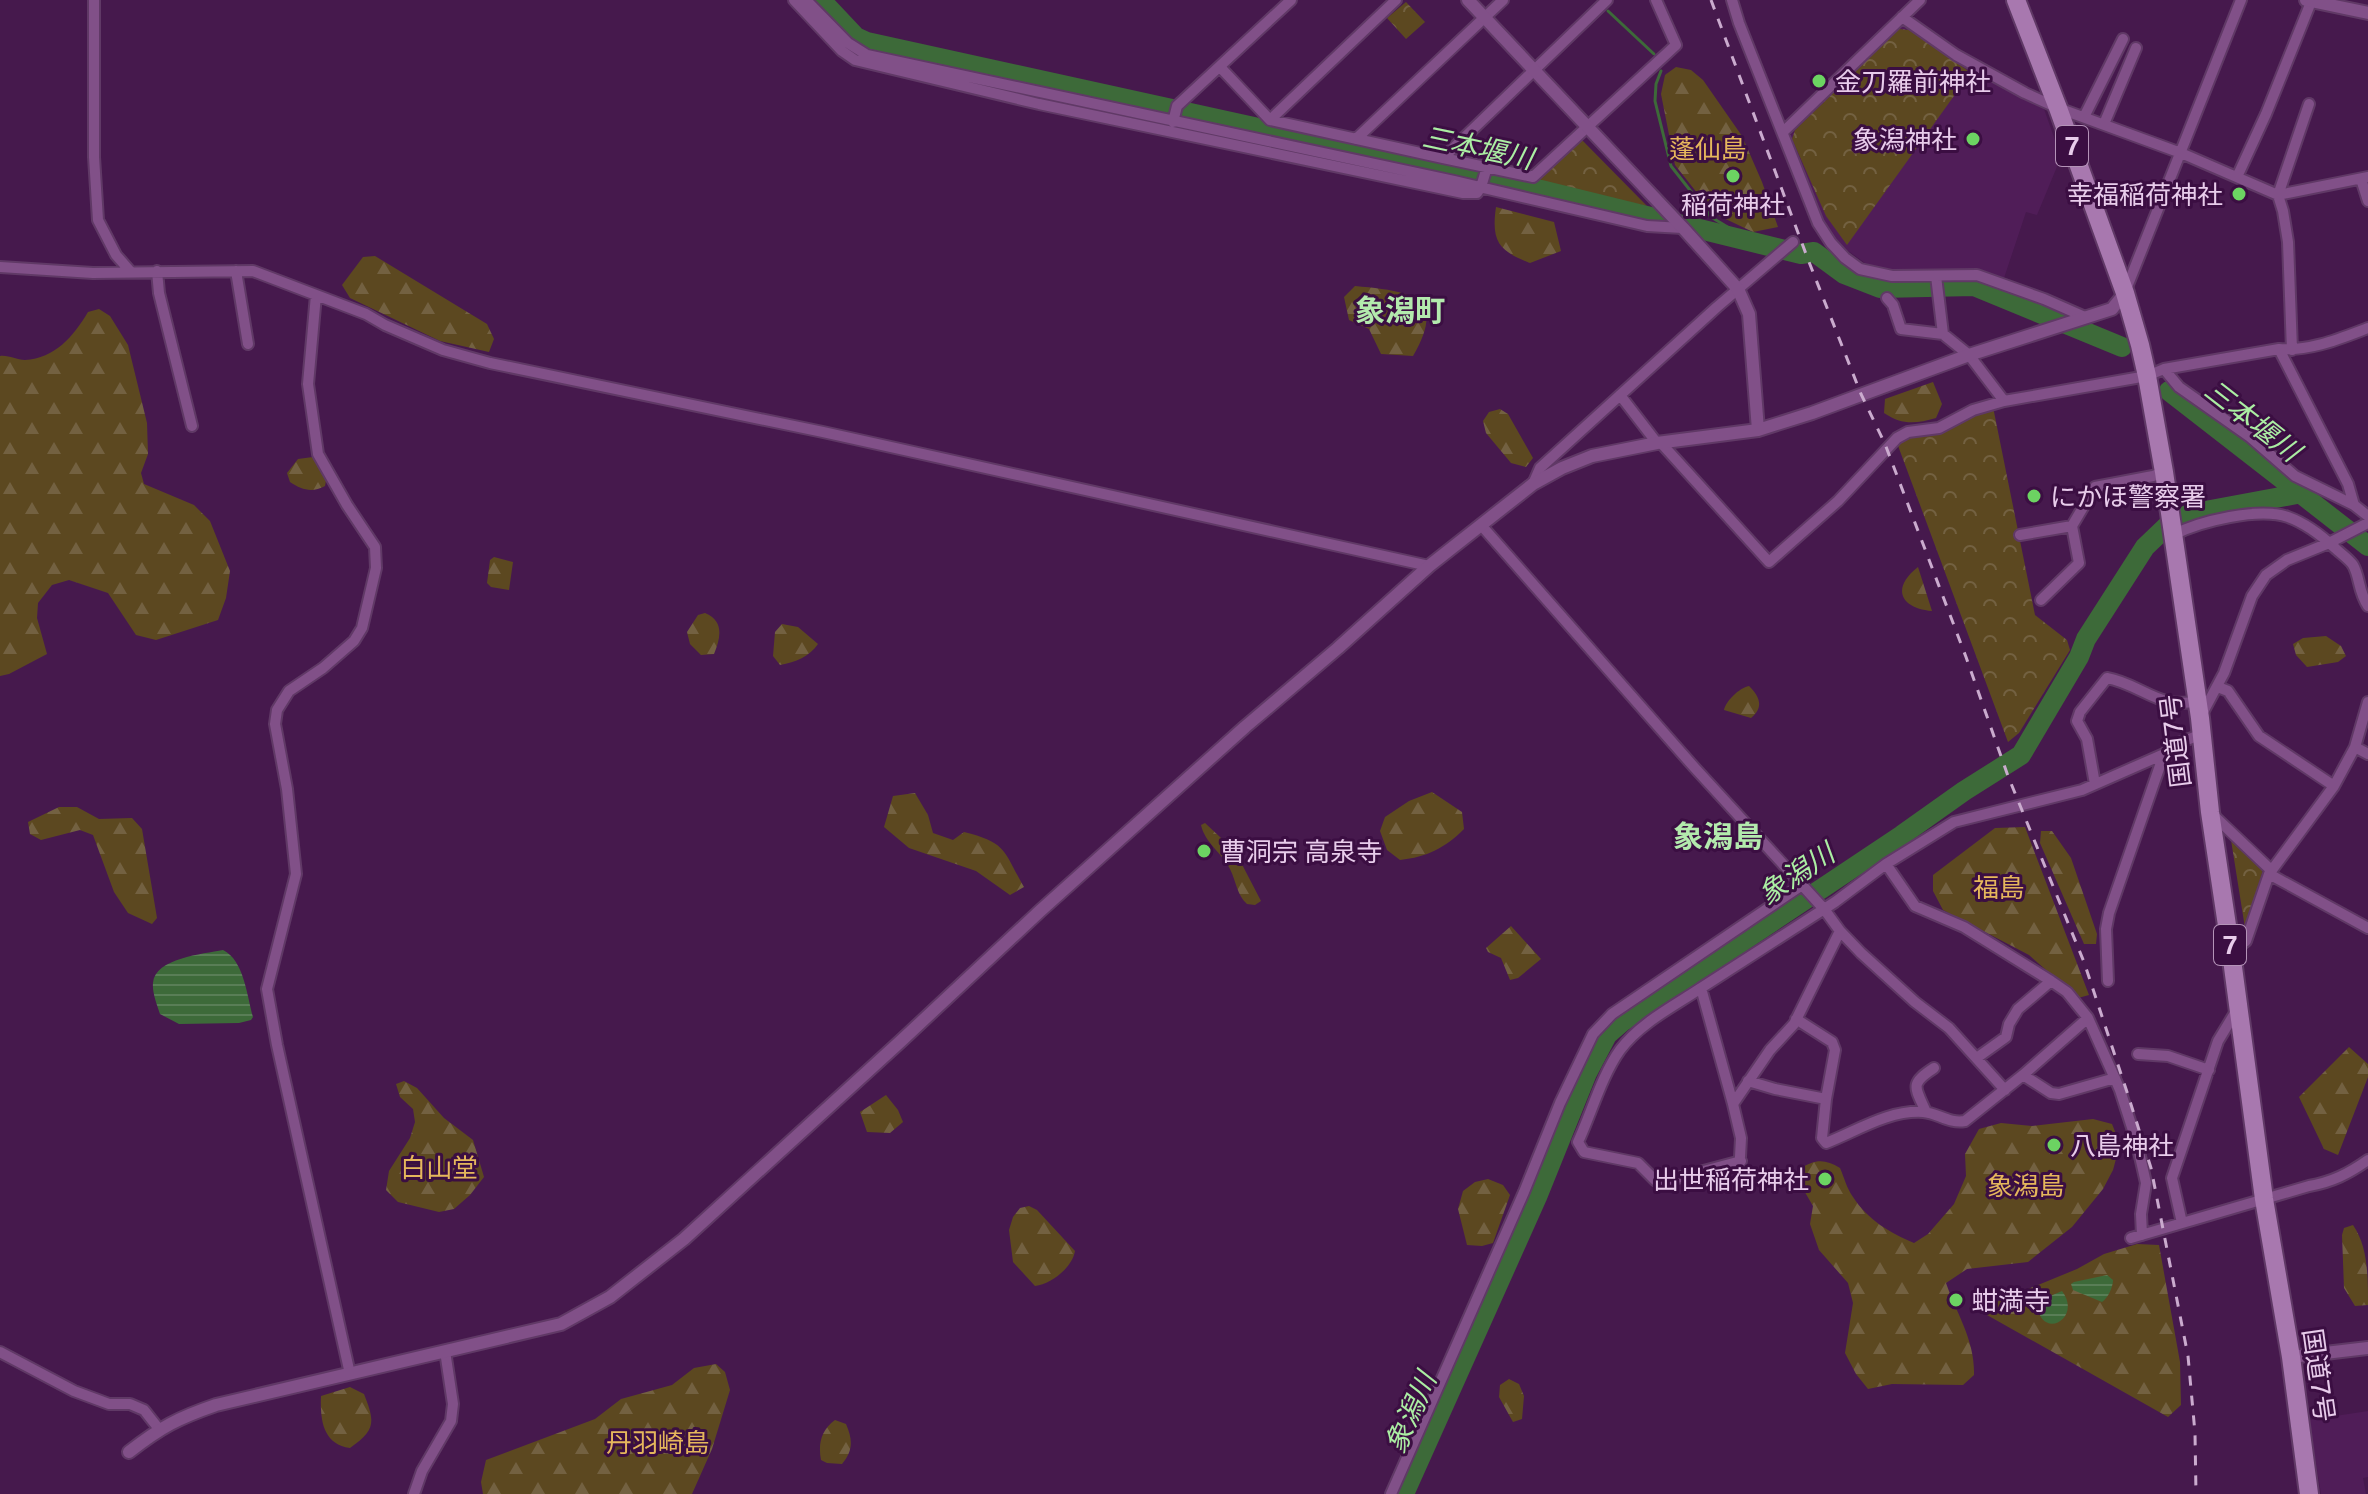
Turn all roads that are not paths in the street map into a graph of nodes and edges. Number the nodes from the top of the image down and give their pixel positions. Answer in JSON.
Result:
{"nodes":[{"id":1,"x":94,"y":0,"type":"edge"},
{"id":2,"x":794,"y":0,"type":"edge"},
{"id":3,"x":806,"y":0,"type":"edge"},
{"id":4,"x":1291,"y":0,"type":"edge"},
{"id":5,"x":1396,"y":0,"type":"edge"},
{"id":6,"x":1468,"y":0,"type":"edge"},
{"id":7,"x":1503,"y":0,"type":"edge"},
{"id":8,"x":1607,"y":0,"type":"edge"},
{"id":9,"x":1656,"y":0,"type":"edge"},
{"id":10,"x":1732,"y":0,"type":"edge"},
{"id":11,"x":2016,"y":0,"type":"edge"},
{"id":12,"x":2241,"y":0,"type":"edge"},
{"id":13,"x":1916,"y":1,"type":"edge"},
{"id":14,"x":2308,"y":1,"type":"edge"},
{"id":15,"x":2368,"y":13,"type":"edge"},
{"id":16,"x":1902,"y":17,"type":"junction"},
{"id":17,"x":1485,"y":18,"type":"junction"},
{"id":18,"x":2123,"y":39,"type":"dead end"},
{"id":19,"x":2136,"y":48,"type":"dead end"},
{"id":20,"x":1220,"y":67,"type":"junction"},
{"id":21,"x":1533,"y":69,"type":"junction"},
{"id":22,"x":2309,"y":104,"type":"dead end"},
{"id":23,"x":2058,"y":108,"type":"junction"},
{"id":24,"x":2084,"y":117,"type":"junction"},
{"id":25,"x":1270,"y":120,"type":"junction"},
{"id":26,"x":1174,"y":121,"type":"junction"},
{"id":27,"x":2104,"y":124,"type":"junction"},
{"id":28,"x":1588,"y":127,"type":"junction"},
{"id":29,"x":1783,"y":132,"type":"junction"},
{"id":30,"x":1356,"y":139,"type":"junction"},
{"id":31,"x":2181,"y":153,"type":"junction"},
{"id":32,"x":1443,"y":158,"type":"junction"},
{"id":33,"x":1486,"y":167,"type":"junction"},
{"id":34,"x":2237,"y":177,"type":"junction"},
{"id":35,"x":2364,"y":178,"type":"edge"},
{"id":36,"x":1481,"y":187,"type":"junction"},
{"id":37,"x":2278,"y":195,"type":"junction"},
{"id":38,"x":2368,"y":201,"type":"edge"},
{"id":39,"x":1683,"y":228,"type":"junction"},
{"id":40,"x":1793,"y":242,"type":"dead end"},
{"id":41,"x":0,"y":267,"type":"edge"},
{"id":42,"x":130,"y":271,"type":"junction"},
{"id":43,"x":157,"y":271,"type":"junction"},
{"id":44,"x":236,"y":271,"type":"junction"},
{"id":45,"x":1936,"y":276,"type":"junction"},
{"id":46,"x":1738,"y":289,"type":"junction"},
{"id":47,"x":2125,"y":293,"type":"junction"},
{"id":48,"x":316,"y":295,"type":"junction"},
{"id":49,"x":1887,"y":298,"type":"dead end"},
{"id":50,"x":2085,"y":317,"type":"junction"},
{"id":51,"x":2368,"y":328,"type":"edge"},
{"id":52,"x":1943,"y":334,"type":"junction"},
{"id":53,"x":248,"y":344,"type":"dead end"},
{"id":54,"x":2279,"y":349,"type":"junction"},
{"id":55,"x":2292,"y":350,"type":"junction"},
{"id":56,"x":1969,"y":355,"type":"junction"},
{"id":57,"x":2155,"y":372,"type":"junction"},
{"id":58,"x":1620,"y":395,"type":"junction"},
{"id":59,"x":2004,"y":401,"type":"junction"},
{"id":60,"x":192,"y":426,"type":"dead end"},
{"id":61,"x":1758,"y":430,"type":"junction"},
{"id":62,"x":1659,"y":443,"type":"junction"},
{"id":63,"x":2164,"y":472,"type":"junction"},
{"id":64,"x":1533,"y":484,"type":"junction"},
{"id":65,"x":2354,"y":505,"type":"junction"},
{"id":66,"x":2368,"y":516,"type":"edge"},
{"id":67,"x":2368,"y":523,"type":"edge"},
{"id":68,"x":1481,"y":525,"type":"junction"},
{"id":69,"x":2072,"y":526,"type":"junction"},
{"id":70,"x":2173,"y":534,"type":"junction"},
{"id":71,"x":2020,"y":535,"type":"dead end"},
{"id":72,"x":2329,"y":543,"type":"junction"},
{"id":73,"x":1429,"y":566,"type":"junction"},
{"id":74,"x":2041,"y":600,"type":"dead end"},
{"id":75,"x":2368,"y":606,"type":"edge"},
{"id":76,"x":2218,"y":687,"type":"junction"},
{"id":77,"x":2368,"y":702,"type":"edge"},
{"id":78,"x":2199,"y":718,"type":"junction"},
{"id":79,"x":2355,"y":747,"type":"junction"},
{"id":80,"x":2164,"y":754,"type":"junction"},
{"id":81,"x":2368,"y":754,"type":"edge"},
{"id":82,"x":2095,"y":784,"type":"junction"},
{"id":83,"x":2334,"y":786,"type":"junction"},
{"id":84,"x":2210,"y":812,"type":"junction"},
{"id":85,"x":1886,"y":864,"type":"junction"},
{"id":86,"x":2270,"y":872,"type":"junction"},
{"id":87,"x":1802,"y":885,"type":"junction"},
{"id":88,"x":1823,"y":909,"type":"junction"},
{"id":89,"x":2368,"y":928,"type":"edge"},
{"id":90,"x":1840,"y":931,"type":"junction"},
{"id":91,"x":2231,"y":952,"type":"junction"},
{"id":92,"x":2051,"y":981,"type":"junction"},
{"id":93,"x":2108,"y":981,"type":"dead end"},
{"id":94,"x":1701,"y":988,"type":"junction"},
{"id":95,"x":2239,"y":1007,"type":"junction"},
{"id":96,"x":2088,"y":1018,"type":"junction"},
{"id":97,"x":1796,"y":1019,"type":"junction"},
{"id":98,"x":2138,"y":1054,"type":"dead end"},
{"id":99,"x":1978,"y":1057,"type":"junction"},
{"id":100,"x":1934,"y":1068,"type":"dead end"},
{"id":101,"x":2209,"y":1070,"type":"junction"},
{"id":102,"x":2023,"y":1075,"type":"junction"},
{"id":103,"x":2115,"y":1078,"type":"junction"},
{"id":104,"x":1748,"y":1081,"type":"junction"},
{"id":105,"x":2005,"y":1090,"type":"junction"},
{"id":106,"x":1826,"y":1099,"type":"junction"},
{"id":107,"x":1733,"y":1104,"type":"junction"},
{"id":108,"x":1926,"y":1112,"type":"junction"},
{"id":109,"x":2368,"y":1160,"type":"edge"},
{"id":110,"x":2264,"y":1199,"type":"junction"},
{"id":111,"x":2182,"y":1223,"type":"junction"},
{"id":112,"x":2368,"y":1348,"type":"edge"},
{"id":113,"x":445,"y":1351,"type":"junction"},
{"id":114,"x":0,"y":1352,"type":"edge"},
{"id":115,"x":2291,"y":1357,"type":"junction"},
{"id":116,"x":350,"y":1374,"type":"junction"},
{"id":117,"x":159,"y":1429,"type":"junction"},
{"id":118,"x":129,"y":1452,"type":"dead end"},
{"id":119,"x":414,"y":1494,"type":"edge"},
{"id":120,"x":1391,"y":1494,"type":"edge"},
{"id":121,"x":2309,"y":1494,"type":"edge"}],
"edges":[{"from":1,"to":42,"type":"street"},
{"from":2,"to":36,"type":"street"},
{"from":3,"to":26,"type":"street"},
{"from":4,"to":20,"type":"street"},
{"from":5,"to":25,"type":"street"},
{"from":6,"to":17,"type":"street"},
{"from":7,"to":17,"type":"street"},
{"from":8,"to":21,"type":"street"},
{"from":9,"to":28,"type":"street"},
{"from":10,"to":29,"type":"street"},
{"from":11,"to":23,"type":"highway","name":"国道7号","number":"7"},
{"from":12,"to":31,"type":"street"},
{"from":13,"to":16,"type":"street"},
{"from":14,"to":15,"type":"street"},
{"from":14,"to":34,"type":"street"},
{"from":16,"to":23,"type":"street"},
{"from":16,"to":29,"type":"street"},
{"from":17,"to":21,"type":"street"},
{"from":17,"to":30,"type":"street"},
{"from":18,"to":24,"type":"street"},
{"from":19,"to":27,"type":"street"},
{"from":20,"to":25,"type":"street"},
{"from":20,"to":26,"type":"street"},
{"from":21,"to":28,"type":"street"},
{"from":21,"to":32,"type":"street"},
{"from":22,"to":37,"type":"street"},
{"from":23,"to":24,"type":"street"},
{"from":23,"to":47,"type":"highway","name":"国道7号","number":"7"},
{"from":24,"to":27,"type":"street"},
{"from":25,"to":30,"type":"street"},
{"from":26,"to":36,"type":"street"},
{"from":27,"to":31,"type":"street"},
{"from":28,"to":33,"type":"street"},
{"from":28,"to":39,"type":"street"},
{"from":29,"to":45,"type":"street"},
{"from":30,"to":32,"type":"street"},
{"from":31,"to":34,"type":"street"},
{"from":31,"to":47,"type":"street"},
{"from":32,"to":33,"type":"street"},
{"from":33,"to":36,"type":"street"},
{"from":34,"to":37,"type":"street"},
{"from":35,"to":37,"type":"street"},
{"from":35,"to":38,"type":"street"},
{"from":36,"to":39,"type":"street"},
{"from":37,"to":55,"type":"street"},
{"from":39,"to":46,"type":"street"},
{"from":40,"to":46,"type":"street"},
{"from":41,"to":42,"type":"street"},
{"from":42,"to":43,"type":"street"},
{"from":43,"to":44,"type":"street"},
{"from":43,"to":60,"type":"street"},
{"from":44,"to":48,"type":"street"},
{"from":44,"to":53,"type":"street"},
{"from":45,"to":50,"type":"street"},
{"from":45,"to":52,"type":"street"},
{"from":46,"to":58,"type":"street"},
{"from":46,"to":61,"type":"street"},
{"from":47,"to":50,"type":"street"},
{"from":47,"to":57,"type":"highway","name":"国道7号","number":"7"},
{"from":48,"to":73,"type":"street"},
{"from":48,"to":116,"type":"street"},
{"from":49,"to":52,"type":"street"},
{"from":50,"to":56,"type":"street"},
{"from":51,"to":55,"type":"street"},
{"from":52,"to":56,"type":"street"},
{"from":54,"to":55,"type":"street"},
{"from":54,"to":57,"type":"street"},
{"from":54,"to":65,"type":"street"},
{"from":56,"to":59,"type":"street"},
{"from":56,"to":61,"type":"street"},
{"from":57,"to":59,"type":"street"},
{"from":57,"to":63,"type":"highway","name":"国道7号","number":"7"},
{"from":57,"to":65,"type":"street"},
{"from":58,"to":62,"type":"street"},
{"from":58,"to":64,"type":"street"},
{"from":59,"to":62,"type":"street"},
{"from":61,"to":62,"type":"street"},
{"from":62,"to":64,"type":"street"},
{"from":63,"to":69,"type":"street"},
{"from":63,"to":70,"type":"highway","name":"国道7号","number":"7"},
{"from":64,"to":68,"type":"street"},
{"from":65,"to":66,"type":"street"},
{"from":67,"to":72,"type":"street"},
{"from":68,"to":73,"type":"street"},
{"from":68,"to":87,"type":"street"},
{"from":69,"to":71,"type":"street"},
{"from":69,"to":74,"type":"street"},
{"from":70,"to":72,"type":"street"},
{"from":70,"to":78,"type":"highway","name":"国道7号","number":"7"},
{"from":72,"to":75,"type":"street"},
{"from":72,"to":76,"type":"street"},
{"from":73,"to":113,"type":"street"},
{"from":76,"to":78,"type":"street"},
{"from":76,"to":83,"type":"street"},
{"from":77,"to":79,"type":"street"},
{"from":78,"to":80,"type":"street"},
{"from":78,"to":82,"type":"street"},
{"from":78,"to":84,"type":"highway","name":"国道7号","number":"7"},
{"from":79,"to":81,"type":"street"},
{"from":79,"to":83,"type":"street"},
{"from":80,"to":82,"type":"street"},
{"from":80,"to":93,"type":"street"},
{"from":82,"to":85,"type":"street"},
{"from":83,"to":86,"type":"street"},
{"from":84,"to":86,"type":"street"},
{"from":84,"to":91,"type":"highway","name":"国道7号","number":"7"},
{"from":85,"to":88,"type":"street"},
{"from":85,"to":92,"type":"street"},
{"from":86,"to":89,"type":"street"},
{"from":86,"to":91,"type":"street"},
{"from":87,"to":88,"type":"street"},
{"from":87,"to":120,"type":"street"},
{"from":88,"to":90,"type":"street"},
{"from":88,"to":94,"type":"street"},
{"from":90,"to":97,"type":"street"},
{"from":90,"to":99,"type":"street"},
{"from":91,"to":95,"type":"highway","name":"国道7号","number":"7"},
{"from":92,"to":96,"type":"street"},
{"from":92,"to":99,"type":"street"},
{"from":94,"to":107,"type":"street"},
{"from":94,"to":107,"type":"street"},
{"from":95,"to":101,"type":"street"},
{"from":95,"to":110,"type":"highway","name":"国道7号","number":"7"},
{"from":96,"to":102,"type":"street"},
{"from":96,"to":103,"type":"street"},
{"from":97,"to":104,"type":"street"},
{"from":97,"to":106,"type":"street"},
{"from":98,"to":101,"type":"street"},
{"from":99,"to":105,"type":"street"},
{"from":100,"to":108,"type":"street"},
{"from":101,"to":111,"type":"street"},
{"from":102,"to":103,"type":"street"},
{"from":102,"to":105,"type":"street"},
{"from":103,"to":111,"type":"street"},
{"from":104,"to":106,"type":"street"},
{"from":104,"to":107,"type":"street"},
{"from":105,"to":108,"type":"street"},
{"from":106,"to":108,"type":"street"},
{"from":109,"to":110,"type":"street"},
{"from":110,"to":111,"type":"street"},
{"from":110,"to":115,"type":"highway","name":"国道7号","number":"7"},
{"from":112,"to":115,"type":"street"},
{"from":113,"to":116,"type":"street"},
{"from":113,"to":119,"type":"street"},
{"from":114,"to":117,"type":"street"},
{"from":115,"to":121,"type":"highway","name":"国道7号","number":"7"},
{"from":116,"to":117,"type":"street"},
{"from":117,"to":118,"type":"street"}]}
